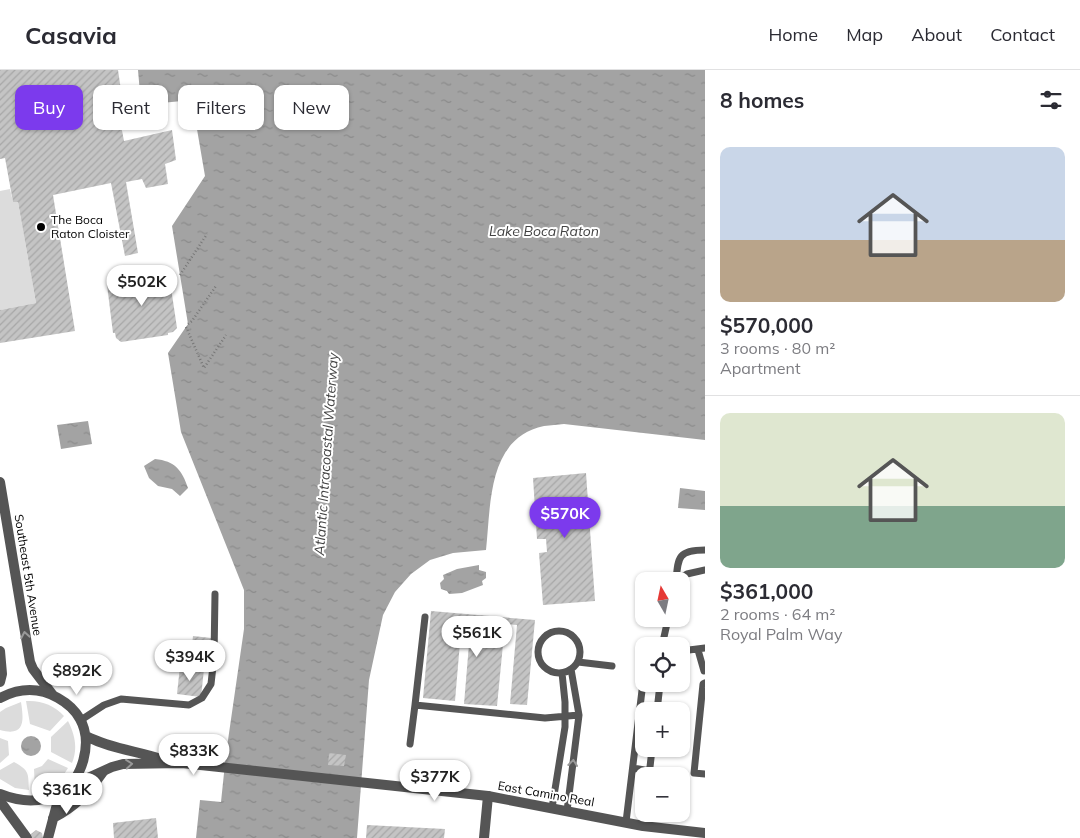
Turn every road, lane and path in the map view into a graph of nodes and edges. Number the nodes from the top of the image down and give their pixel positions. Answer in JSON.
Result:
{"nodes":[{"id":1,"x":208,"y":234,"type":"dead end"},
{"id":2,"x":180,"y":275,"type":"dead end"},
{"id":3,"x":216,"y":286,"type":"dead end"},
{"id":4,"x":226,"y":335,"type":"dead end"},
{"id":5,"x":0,"y":482,"type":"edge"},
{"id":6,"x":705,"y":550,"type":"edge"},
{"id":7,"x":705,"y":570,"type":"edge"},
{"id":8,"x":677,"y":572,"type":"edge"},
{"id":9,"x":690,"y":573,"type":"edge"},
{"id":10,"x":215,"y":594,"type":"dead end"},
{"id":11,"x":425,"y":617,"type":"dead end"},
{"id":12,"x":701,"y":649,"type":"edge"},
{"id":13,"x":0,"y":651,"type":"edge"},
{"id":14,"x":578,"y":662,"type":"junction"},
{"id":15,"x":612,"y":666,"type":"dead end"},
{"id":16,"x":571,"y":669,"type":"junction"},
{"id":17,"x":704,"y":671,"type":"edge"},
{"id":18,"x":562,"y":673,"type":"junction"},
{"id":19,"x":0,"y":682,"type":"edge"},
{"id":20,"x":705,"y":683,"type":"edge"},
{"id":21,"x":642,"y":692,"type":"edge"},
{"id":22,"x":52,"y":694,"type":"junction"},
{"id":23,"x":0,"y":698,"type":"edge"},
{"id":24,"x":414,"y":705,"type":"junction"},
{"id":25,"x":579,"y":715,"type":"junction"},
{"id":26,"x":565,"y":717,"type":"junction"},
{"id":27,"x":81,"y":720,"type":"junction"},
{"id":28,"x":86,"y":736,"type":"junction"},
{"id":29,"x":410,"y":744,"type":"dead end"},
{"id":30,"x":172,"y":763,"type":"junction"},
{"id":31,"x":633,"y":768,"type":"joint"},
{"id":32,"x":103,"y":772,"type":"junction"},
{"id":33,"x":705,"y":774,"type":"edge"},
{"id":34,"x":64,"y":790,"type":"junction"},
{"id":35,"x":0,"y":794,"type":"edge"},
{"id":36,"x":488,"y":796,"type":"junction"},
{"id":37,"x":0,"y":801,"type":"edge"},
{"id":38,"x":552,"y":808,"type":"junction"},
{"id":39,"x":567,"y":811,"type":"junction"},
{"id":40,"x":53,"y":818,"type":"junction"},
{"id":41,"x":626,"y":822,"type":"junction"},
{"id":42,"x":644,"y":822,"type":"edge"},
{"id":43,"x":644,"y":826,"type":"junction"},
{"id":44,"x":705,"y":833,"type":"edge"},
{"id":45,"x":27,"y":838,"type":"edge"},
{"id":46,"x":48,"y":838,"type":"edge"},
{"id":47,"x":484,"y":838,"type":"edge"}],
"edges":[{"from":1,"to":2,"type":"path"},
{"from":3,"to":4,"type":"path"},
{"from":22,"to":5,"type":"street","name":"Southeast 5th Avenue","one_way":true},
{"from":6,"to":8,"type":"lane"},
{"from":7,"to":9,"type":"lane"},
{"from":10,"to":27,"type":"lane"},
{"from":11,"to":24,"type":"lane"},
{"from":12,"to":17,"type":"lane"},
{"from":13,"to":19,"type":"street"},
{"from":14,"to":15,"type":"lane"},
{"from":14,"to":16,"type":"lane"},
{"from":14,"to":18,"type":"lane"},
{"from":16,"to":18,"type":"lane"},
{"from":16,"to":25,"type":"lane"},
{"from":18,"to":26,"type":"lane"},
{"from":20,"to":33,"type":"lane"},
{"from":21,"to":31,"type":"lane"},
{"from":22,"to":23,"type":"street"},
{"from":22,"to":27,"type":"street"},
{"from":24,"to":26,"type":"lane"},
{"from":24,"to":29,"type":"lane"},
{"from":25,"to":26,"type":"lane"},
{"from":39,"to":25,"type":"lane","one_way":true},
{"from":26,"to":38,"type":"lane"},
{"from":27,"to":28,"type":"street"},
{"from":28,"to":30,"type":"street","name":"East Camino Real"},
{"from":28,"to":34,"type":"street"},
{"from":32,"to":30,"type":"street","name":"East Camino Real","one_way":true},
{"from":30,"to":36,"type":"street","name":"East Camino Real"},
{"from":31,"to":41,"type":"lane"},
{"from":32,"to":34,"type":"street","name":"East Camino Real"},
{"from":32,"to":40,"type":"street"},
{"from":34,"to":35,"type":"street","name":"East Camino Real"},
{"from":34,"to":40,"type":"street"},
{"from":36,"to":38,"type":"street","name":"East Camino Real"},
{"from":36,"to":47,"type":"street"},
{"from":37,"to":45,"type":"street"},
{"from":38,"to":39,"type":"street","name":"East Camino Real"},
{"from":39,"to":41,"type":"street","name":"East Camino Real"},
{"from":40,"to":46,"type":"street"},
{"from":41,"to":43,"type":"street","name":"East Camino Real"},
{"from":42,"to":43,"type":"lane"},
{"from":43,"to":44,"type":"street","name":"East Camino Real"}]}
